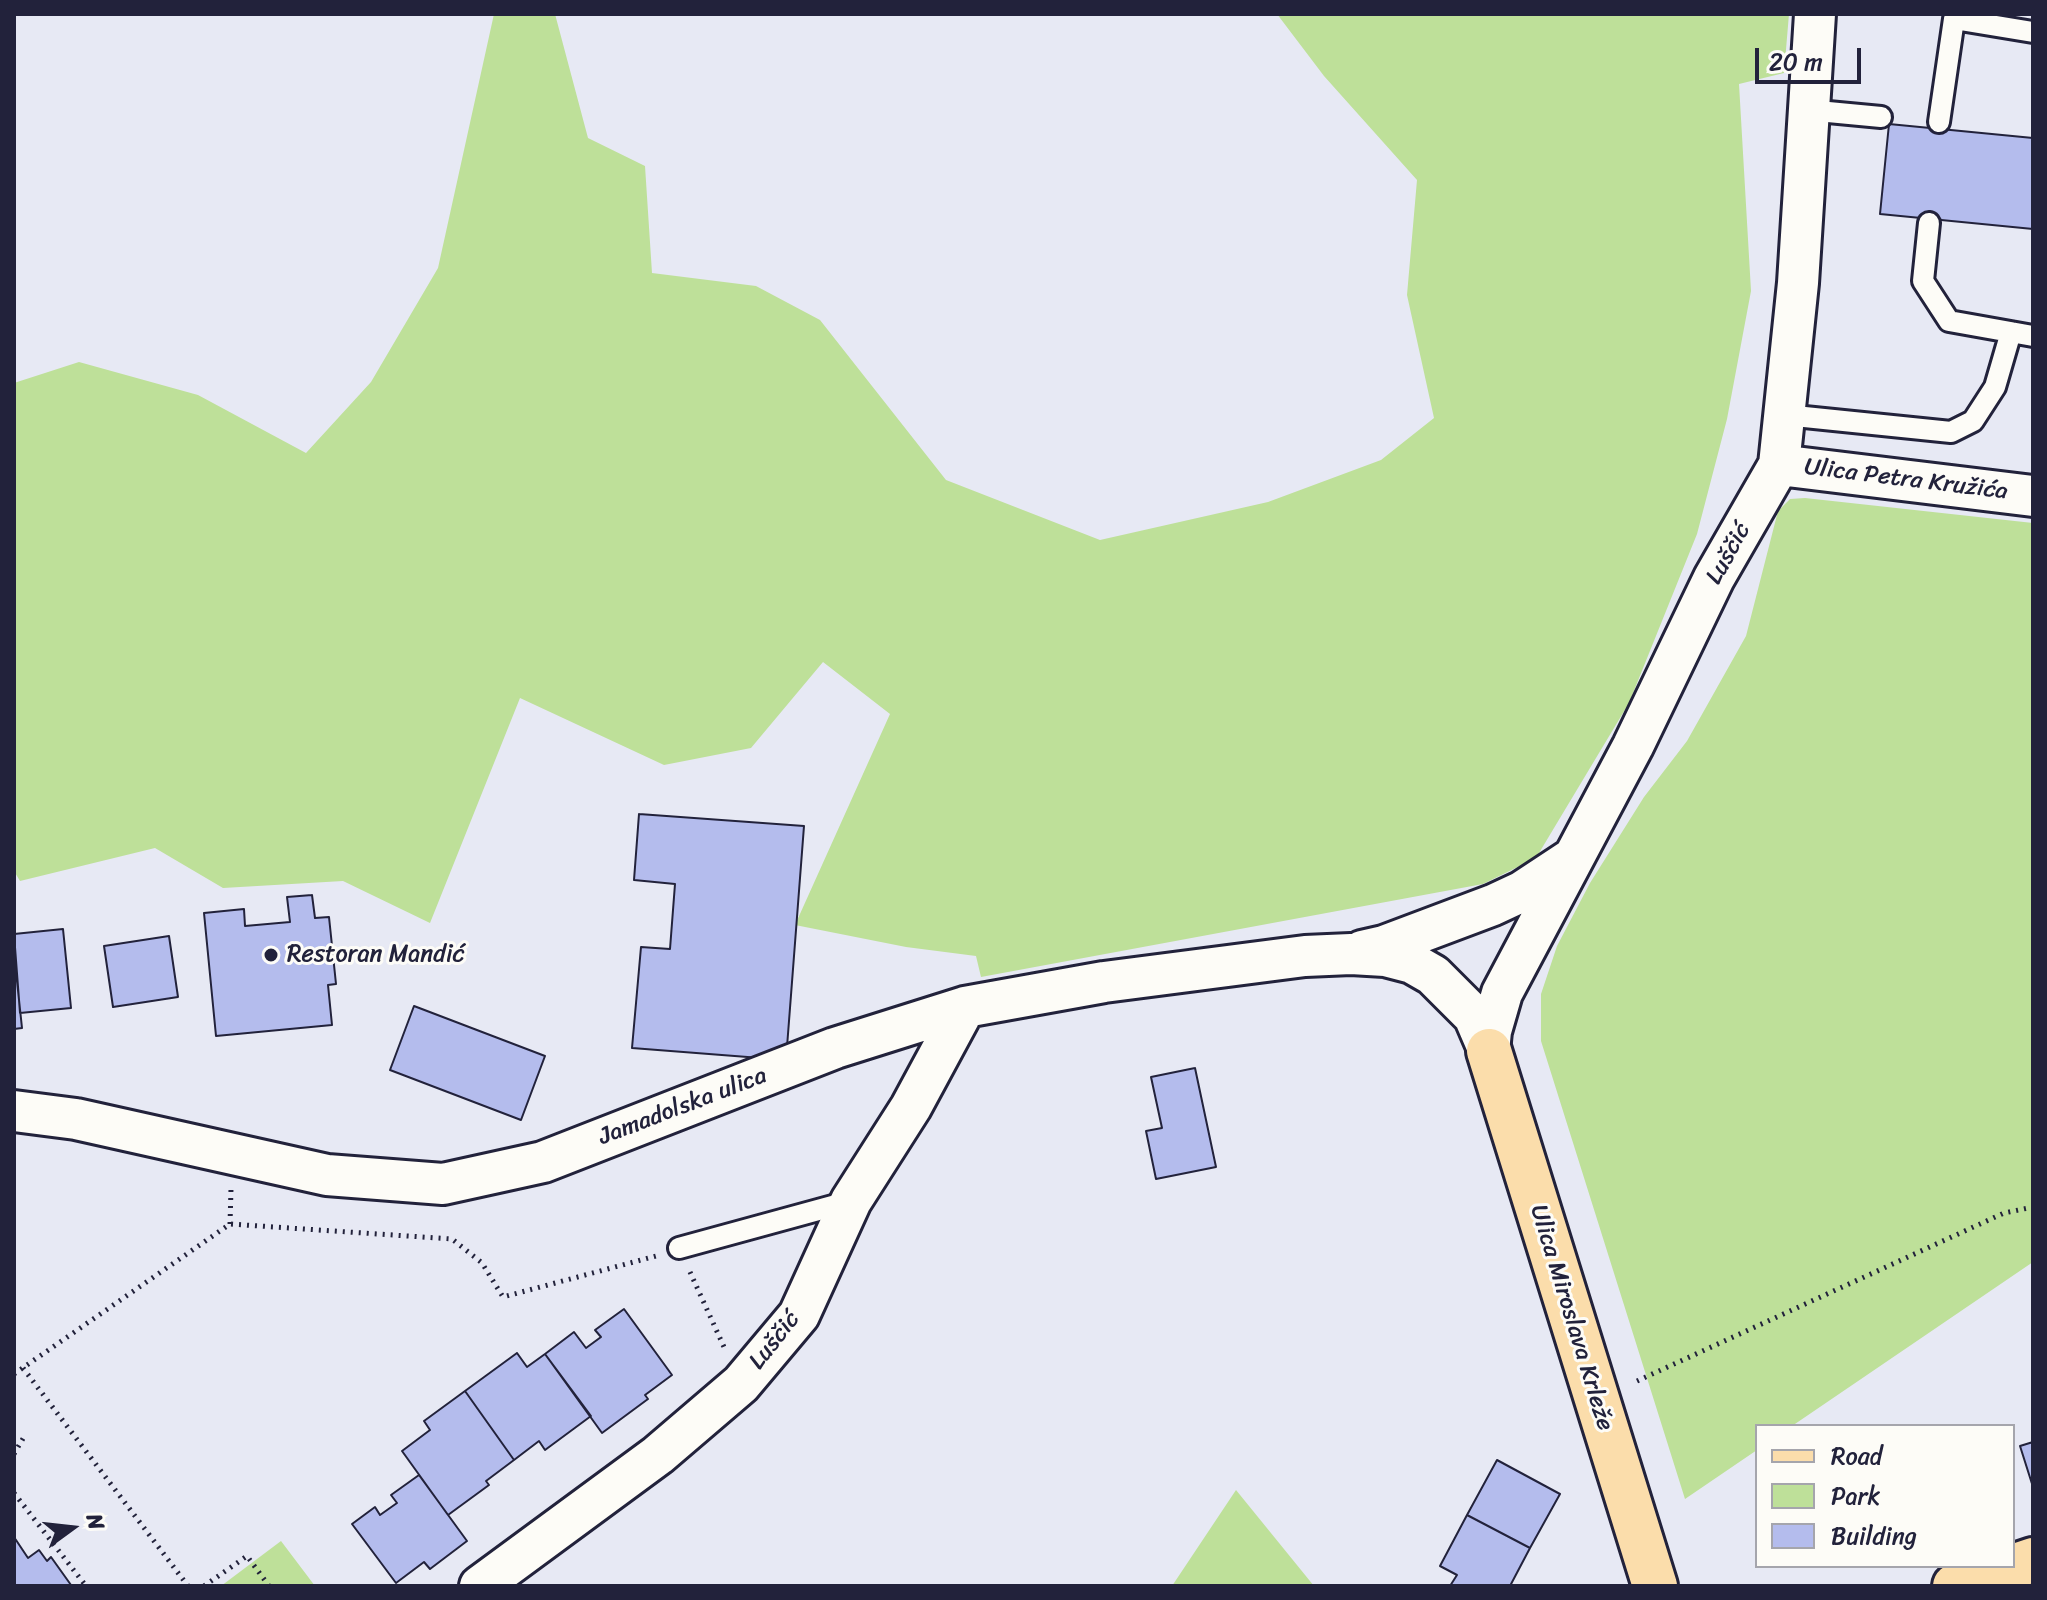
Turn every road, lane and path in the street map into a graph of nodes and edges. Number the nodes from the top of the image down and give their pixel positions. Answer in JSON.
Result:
{"nodes":[{"id":1,"x":1815,"y":14,"type":"edge"},
{"id":2,"x":2033,"y":32,"type":"edge"},
{"id":3,"x":1807,"y":110,"type":"junction"},
{"id":4,"x":1881,"y":117,"type":"dead end"},
{"id":5,"x":1939,"y":122,"type":"dead end"},
{"id":6,"x":1929,"y":223,"type":"dead end"},
{"id":7,"x":2011,"y":332,"type":"junction"},
{"id":8,"x":2033,"y":336,"type":"edge"},
{"id":9,"x":1785,"y":415,"type":"junction"},
{"id":10,"x":1779,"y":465,"type":"junction"},
{"id":11,"x":2033,"y":496,"type":"edge"},
{"id":12,"x":1573,"y":858,"type":"junction"},
{"id":13,"x":1351,"y":954,"type":"junction"},
{"id":14,"x":965,"y":1007,"type":"junction"},
{"id":15,"x":1489,"y":1051,"type":"junction"},
{"id":16,"x":14,"y":1111,"type":"edge"},
{"id":17,"x":231,"y":1186,"type":"dead end"},
{"id":18,"x":851,"y":1201,"type":"junction"},
{"id":19,"x":2033,"y":1207,"type":"edge"},
{"id":20,"x":230,"y":1224,"type":"junction"},
{"id":21,"x":679,"y":1248,"type":"joint"},
{"id":22,"x":653,"y":1257,"type":"dead end"},
{"id":23,"x":23,"y":1368,"type":"junction"},
{"id":24,"x":14,"y":1374,"type":"edge"},
{"id":25,"x":1637,"y":1381,"type":"dead end"},
{"id":26,"x":741,"y":1384,"type":"junction"},
{"id":27,"x":25,"y":1435,"type":"dead end"},
{"id":28,"x":14,"y":1454,"type":"edge"},
{"id":29,"x":14,"y":1493,"type":"edge"},
{"id":30,"x":2009,"y":1568,"type":"edge"},
{"id":31,"x":86,"y":1586,"type":"edge"},
{"id":32,"x":188,"y":1586,"type":"edge"},
{"id":33,"x":204,"y":1586,"type":"edge"},
{"id":34,"x":269,"y":1586,"type":"edge"},
{"id":35,"x":480,"y":1586,"type":"edge"},
{"id":36,"x":1655,"y":1586,"type":"edge"},
{"id":37,"x":1955,"y":1586,"type":"edge"}],
"edges":[{"from":1,"to":3,"type":"street","name":"Luščić"},
{"from":2,"to":5,"type":"lane"},
{"from":3,"to":4,"type":"lane"},
{"from":3,"to":9,"type":"street","name":"Luščić"},
{"from":6,"to":7,"type":"lane"},
{"from":7,"to":8,"type":"lane"},
{"from":7,"to":9,"type":"lane"},
{"from":9,"to":10,"type":"street","name":"Luščić"},
{"from":10,"to":11,"type":"street","name":"Ulica Petra Kružića"},
{"from":10,"to":12,"type":"street","name":"Luščić"},
{"from":12,"to":13,"type":"street","name":"Jamadolska ulica"},
{"from":12,"to":15,"type":"street","name":"Luščić"},
{"from":13,"to":14,"type":"street","name":"Jamadolska ulica"},
{"from":13,"to":15,"type":"street","name":"Jamadolska ulica"},
{"from":14,"to":16,"type":"street","name":"Jamadolska ulica"},
{"from":14,"to":18,"type":"street","name":"Luščić"},
{"from":15,"to":36,"type":"main road","name":"Ulica Miroslava Krleže"},
{"from":17,"to":20,"type":"path"},
{"from":18,"to":21,"type":"lane"},
{"from":18,"to":26,"type":"street","name":"Luščić"},
{"from":19,"to":25,"type":"path"},
{"from":20,"to":22,"type":"path"},
{"from":20,"to":23,"type":"path"},
{"from":21,"to":26,"type":"path"},
{"from":23,"to":24,"type":"path"},
{"from":23,"to":32,"type":"path"},
{"from":26,"to":35,"type":"street","name":"Luščić"},
{"from":27,"to":28,"type":"path"},
{"from":29,"to":31,"type":"path"},
{"from":30,"to":37,"type":"main road"},
{"from":33,"to":34,"type":"path"}]}
